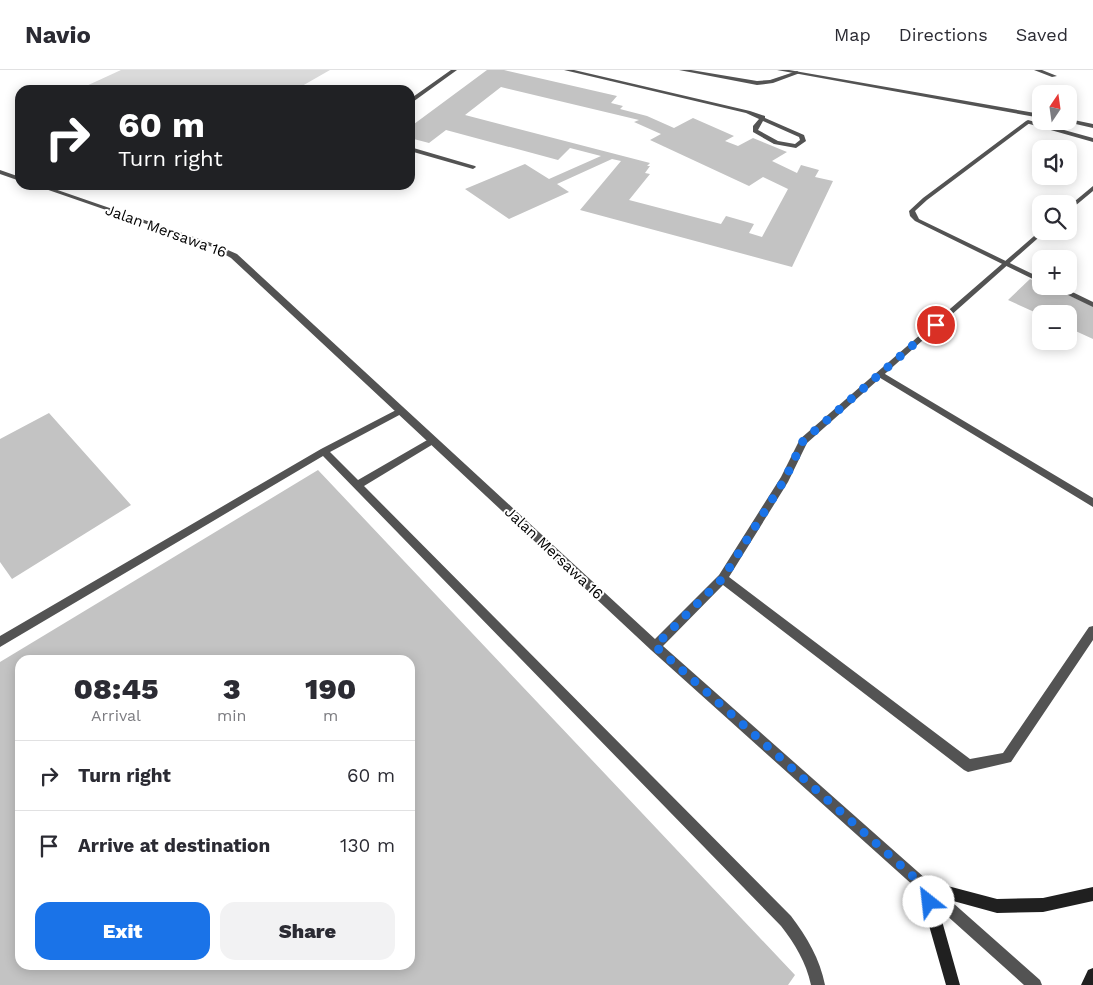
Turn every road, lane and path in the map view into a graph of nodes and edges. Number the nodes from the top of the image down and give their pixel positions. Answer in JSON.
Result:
{"nodes":[{"id":1,"x":454,"y":70,"type":"edge"},
{"id":2,"x":567,"y":70,"type":"edge"},
{"id":3,"x":682,"y":70,"type":"edge"},
{"id":4,"x":780,"y":70,"type":"edge"},
{"id":5,"x":1037,"y":70,"type":"edge"},
{"id":6,"x":797,"y":73,"type":"junction"},
{"id":7,"x":1054,"y":76,"type":"dead end"},
{"id":8,"x":415,"y":98,"type":"edge"},
{"id":9,"x":1032,"y":114,"type":"edge"},
{"id":10,"x":763,"y":117,"type":"junction"},
{"id":11,"x":1078,"y":123,"type":"edge"},
{"id":12,"x":1093,"y":126,"type":"edge"},
{"id":13,"x":1093,"y":140,"type":"edge"},
{"id":14,"x":415,"y":150,"type":"edge"},
{"id":15,"x":473,"y":167,"type":"dead end"},
{"id":16,"x":0,"y":172,"type":"edge"},
{"id":17,"x":15,"y":177,"type":"edge"},
{"id":18,"x":1093,"y":188,"type":"edge"},
{"id":19,"x":52,"y":190,"type":"edge"},
{"id":20,"x":1077,"y":202,"type":"edge"},
{"id":21,"x":1033,"y":240,"type":"edge"},
{"id":22,"x":1006,"y":264,"type":"junction"},
{"id":23,"x":1032,"y":277,"type":"edge"},
{"id":24,"x":1072,"y":295,"type":"edge"},
{"id":25,"x":1093,"y":305,"type":"edge"},
{"id":26,"x":880,"y":374,"type":"junction"},
{"id":27,"x":400,"y":411,"type":"junction"},
{"id":28,"x":432,"y":441,"type":"junction"},
{"id":29,"x":324,"y":451,"type":"junction"},
{"id":30,"x":357,"y":485,"type":"junction"},
{"id":31,"x":1093,"y":503,"type":"edge"},
{"id":32,"x":723,"y":578,"type":"junction"},
{"id":33,"x":1093,"y":631,"type":"edge"},
{"id":34,"x":0,"y":642,"type":"edge"},
{"id":35,"x":655,"y":646,"type":"junction"},
{"id":36,"x":925,"y":887,"type":"junction"},
{"id":37,"x":1093,"y":894,"type":"edge"},
{"id":38,"x":1093,"y":975,"type":"edge"},
{"id":39,"x":818,"y":985,"type":"edge"},
{"id":40,"x":953,"y":985,"type":"edge"},
{"id":41,"x":1035,"y":985,"type":"edge"},
{"id":42,"x":1088,"y":985,"type":"edge"}],
"edges":[{"from":1,"to":8,"type":"street"},
{"from":2,"to":10,"type":"street"},
{"from":3,"to":6,"type":"street"},
{"from":4,"to":6,"type":"street"},
{"from":5,"to":7,"type":"street"},
{"from":6,"to":9,"type":"street"},
{"from":10,"to":10,"type":"street"},
{"from":11,"to":12,"type":"street"},
{"from":13,"to":22,"type":"street"},
{"from":14,"to":15,"type":"street"},
{"from":16,"to":17,"type":"street"},
{"from":18,"to":20,"type":"street"},
{"from":19,"to":27,"type":"street","name":"Jalan Mersawa 16"},
{"from":21,"to":22,"type":"street"},
{"from":22,"to":23,"type":"street"},
{"from":22,"to":26,"type":"street"},
{"from":24,"to":25,"type":"street"},
{"from":26,"to":31,"type":"street"},
{"from":26,"to":32,"type":"street"},
{"from":27,"to":28,"type":"street","name":"Jalan Mersawa 16"},
{"from":27,"to":29,"type":"street"},
{"from":28,"to":30,"type":"street"},
{"from":28,"to":35,"type":"street","name":"Jalan Mersawa 16"},
{"from":29,"to":30,"type":"street"},
{"from":29,"to":34,"type":"street"},
{"from":30,"to":39,"type":"street"},
{"from":32,"to":33,"type":"street"},
{"from":32,"to":35,"type":"street"},
{"from":35,"to":36,"type":"street","name":"Jalan Mersawa 16"},
{"from":36,"to":37,"type":"main road"},
{"from":36,"to":40,"type":"main road"},
{"from":36,"to":41,"type":"street","name":"Jalan Mersawa 16"},
{"from":38,"to":42,"type":"main road"}]}
